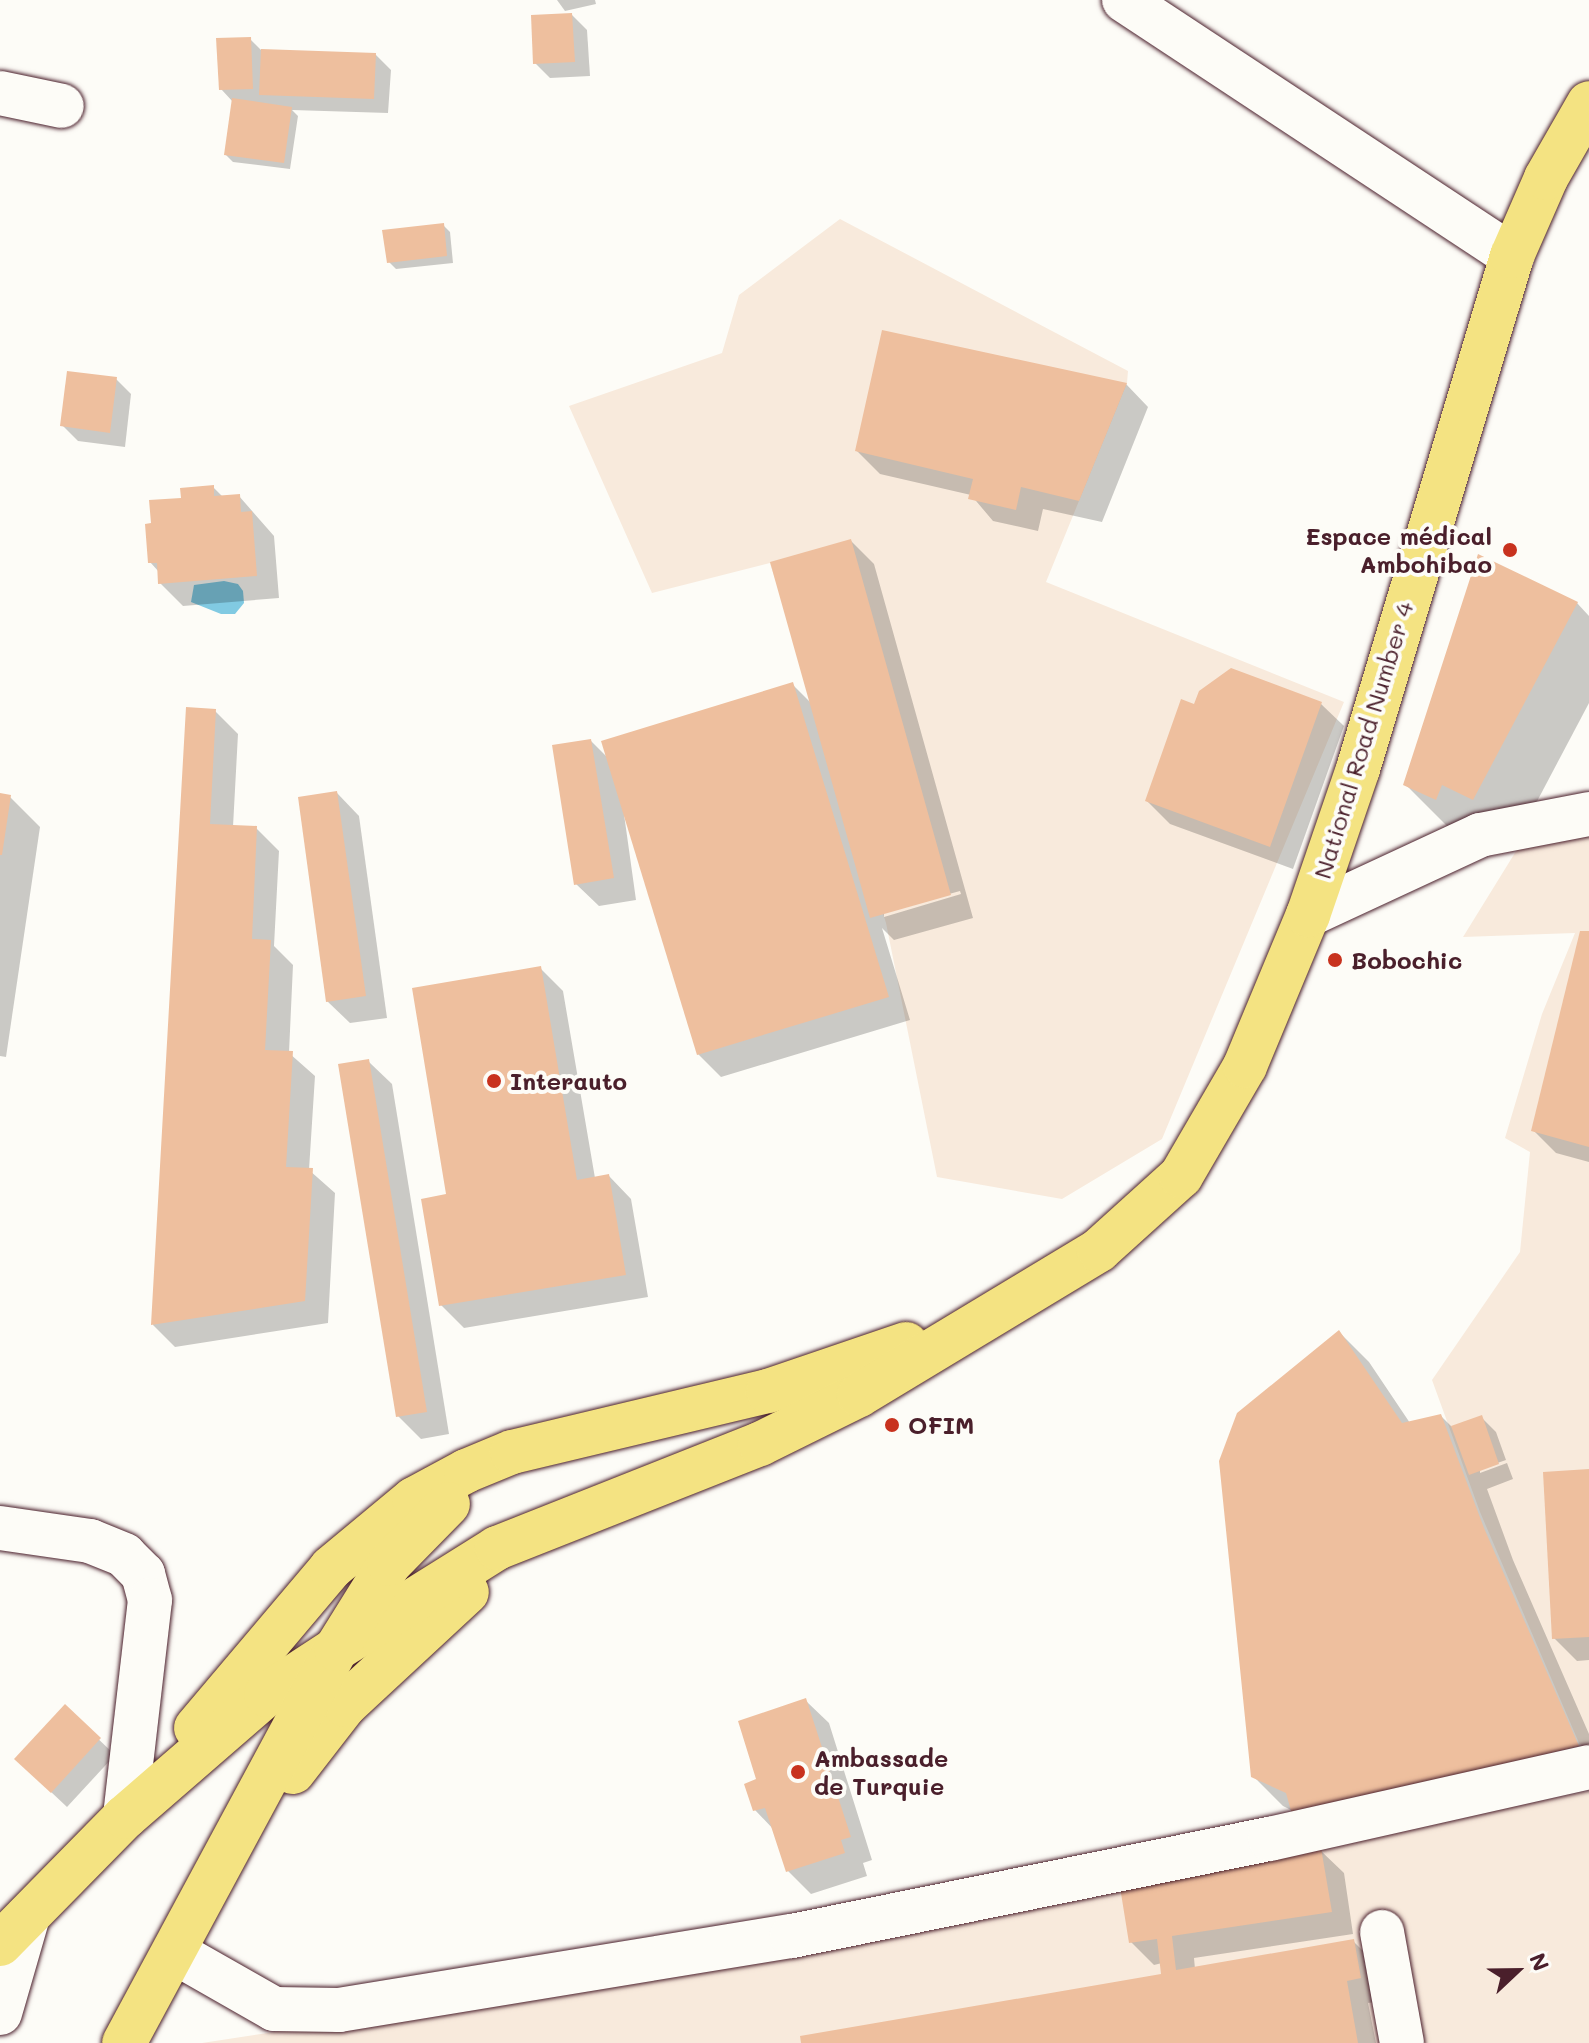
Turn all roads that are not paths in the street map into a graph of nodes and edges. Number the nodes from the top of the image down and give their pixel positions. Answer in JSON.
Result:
{"nodes":[{"id":1,"x":1124,"y":0,"type":"edge"},
{"id":2,"x":0,"y":93,"type":"edge"},
{"id":3,"x":1589,"y":103,"type":"edge"},
{"id":4,"x":62,"y":106,"type":"dead end"},
{"id":5,"x":1512,"y":256,"type":"junction"},
{"id":6,"x":1589,"y":814,"type":"edge"},
{"id":7,"x":1308,"y":915,"type":"junction"},
{"id":8,"x":1019,"y":1299,"type":"junction"},
{"id":9,"x":512,"y":1452,"type":"junction"},
{"id":10,"x":570,"y":1518,"type":"junction"},
{"id":11,"x":5,"y":1521,"type":"edge"},
{"id":12,"x":336,"y":1649,"type":"junction"},
{"id":13,"x":1589,"y":1767,"type":"edge"},
{"id":14,"x":125,"y":1817,"type":"junction"},
{"id":15,"x":14,"y":1930,"type":"edge"},
{"id":16,"x":1382,"y":1932,"type":"dead end"},
{"id":17,"x":174,"y":1952,"type":"junction"},
{"id":18,"x":0,"y":2013,"type":"edge"},
{"id":19,"x":124,"y":2043,"type":"edge"},
{"id":20,"x":1402,"y":2043,"type":"edge"}],
"edges":[{"from":1,"to":5,"type":"street"},
{"from":2,"to":4,"type":"street"},
{"from":3,"to":5,"type":"main road","name":"National Road Number 4"},
{"from":5,"to":7,"type":"main road","name":"National Road Number 4"},
{"from":6,"to":7,"type":"street"},
{"from":7,"to":8,"type":"main road","name":"National Road Number 4"},
{"from":8,"to":9,"type":"main road"},
{"from":8,"to":10,"type":"main road"},
{"from":9,"to":12,"type":"main road"},
{"from":9,"to":14,"type":"main road"},
{"from":10,"to":12,"type":"main road"},
{"from":10,"to":17,"type":"main road"},
{"from":11,"to":14,"type":"street"},
{"from":12,"to":14,"type":"main road"},
{"from":12,"to":17,"type":"main road"},
{"from":13,"to":17,"type":"street"},
{"from":14,"to":15,"type":"main road"},
{"from":15,"to":18,"type":"street"},
{"from":16,"to":20,"type":"street"},
{"from":17,"to":19,"type":"main road"}]}
